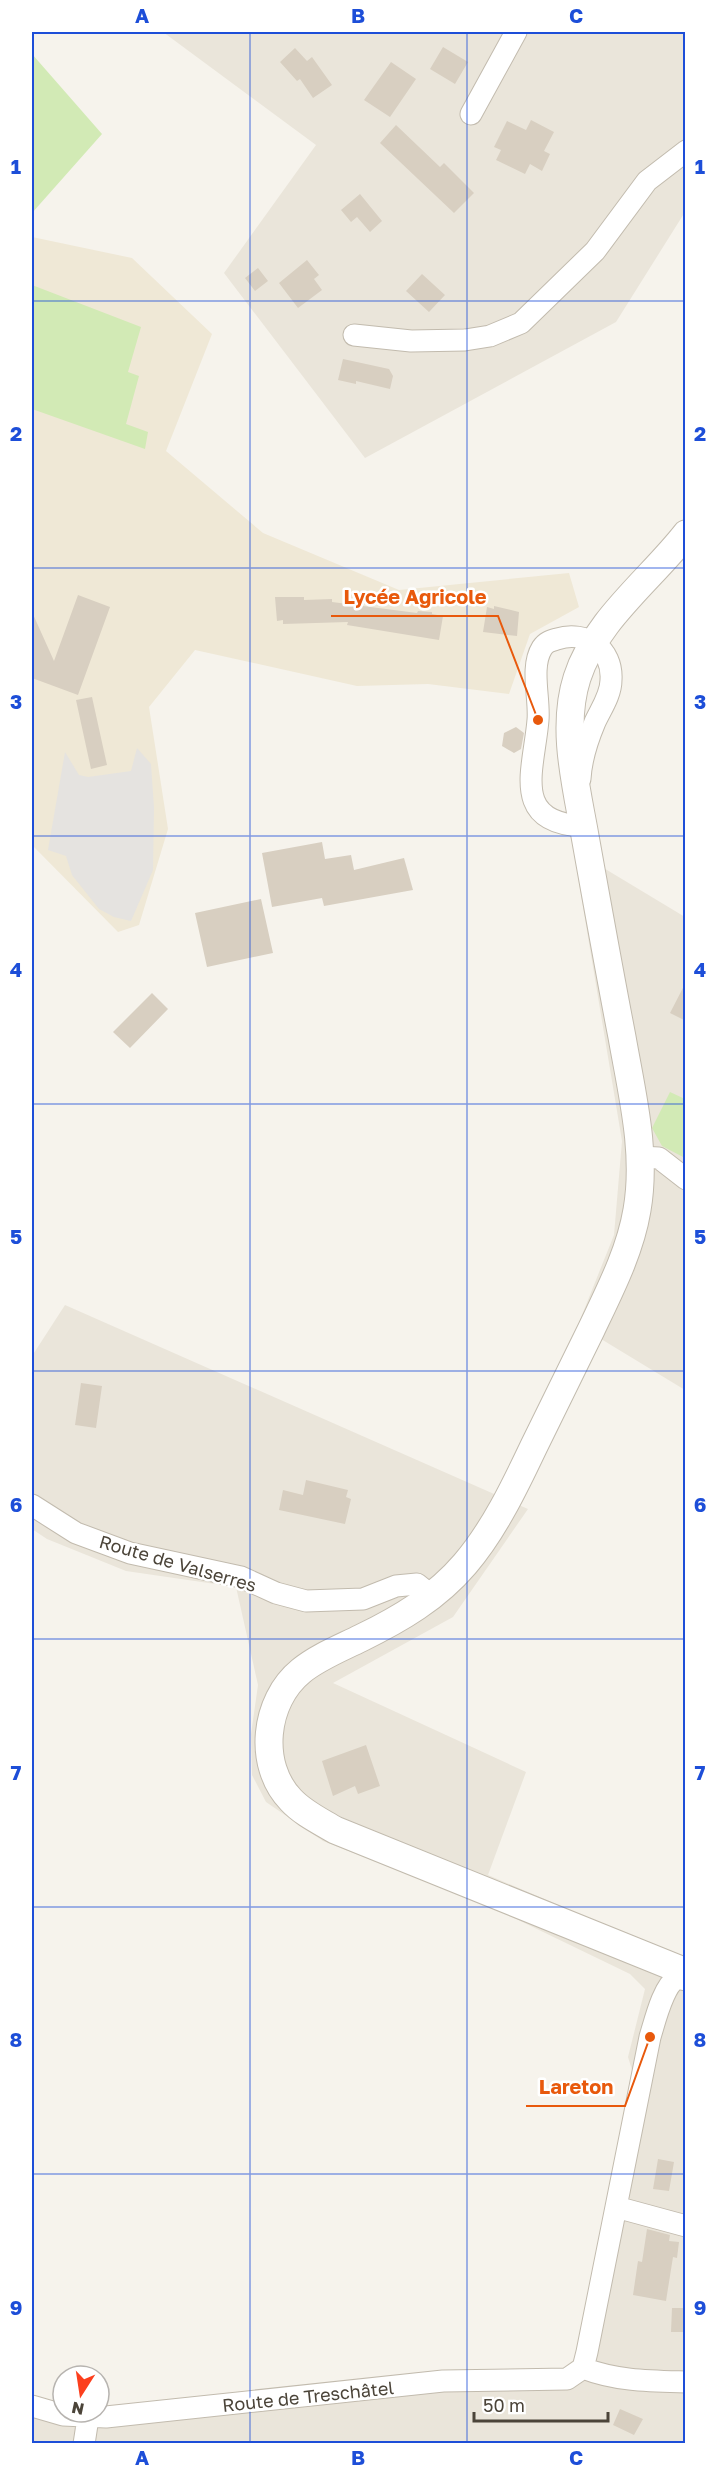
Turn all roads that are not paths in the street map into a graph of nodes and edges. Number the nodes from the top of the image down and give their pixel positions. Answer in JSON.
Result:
{"nodes":[{"id":1,"x":516,"y":32,"type":"edge"},
{"id":2,"x":471,"y":114,"type":"dead end"},
{"id":3,"x":686,"y":151,"type":"edge"},
{"id":4,"x":354,"y":335,"type":"dead end"},
{"id":5,"x":686,"y":534,"type":"edge"},
{"id":6,"x":593,"y":641,"type":"junction"},
{"id":7,"x":581,"y":814,"type":"junction"},
{"id":8,"x":640,"y":1157,"type":"junction"},
{"id":9,"x":686,"y":1179,"type":"edge"},
{"id":10,"x":32,"y":1505,"type":"edge"},
{"id":11,"x":432,"y":1596,"type":"junction"},
{"id":12,"x":679,"y":1978,"type":"edge"},
{"id":13,"x":616,"y":2207,"type":"junction"},
{"id":14,"x":686,"y":2226,"type":"edge"},
{"id":15,"x":583,"y":2368,"type":"junction"},
{"id":16,"x":686,"y":2382,"type":"edge"},
{"id":17,"x":32,"y":2406,"type":"edge"},
{"id":18,"x":51,"y":2412,"type":"edge"},
{"id":19,"x":111,"y":2416,"type":"edge"},
{"id":20,"x":87,"y":2424,"type":"edge"},
{"id":21,"x":84,"y":2444,"type":"edge"}],
"edges":[{"from":1,"to":2,"type":"street"},
{"from":3,"to":4,"type":"street"},
{"from":5,"to":6,"type":"street"},
{"from":6,"to":7,"type":"street"},
{"from":6,"to":7,"type":"street"},
{"from":7,"to":8,"type":"street"},
{"from":8,"to":9,"type":"street"},
{"from":8,"to":11,"type":"street"},
{"from":10,"to":11,"type":"street","name":"Route de Valserres"},
{"from":11,"to":12,"type":"street"},
{"from":12,"to":13,"type":"street"},
{"from":13,"to":14,"type":"street"},
{"from":13,"to":15,"type":"street"},
{"from":15,"to":16,"type":"street"},
{"from":15,"to":19,"type":"street","name":"Route de Treschâtel"},
{"from":17,"to":18,"type":"street","name":"Route de Treschâtel"},
{"from":20,"to":21,"type":"street"}]}
